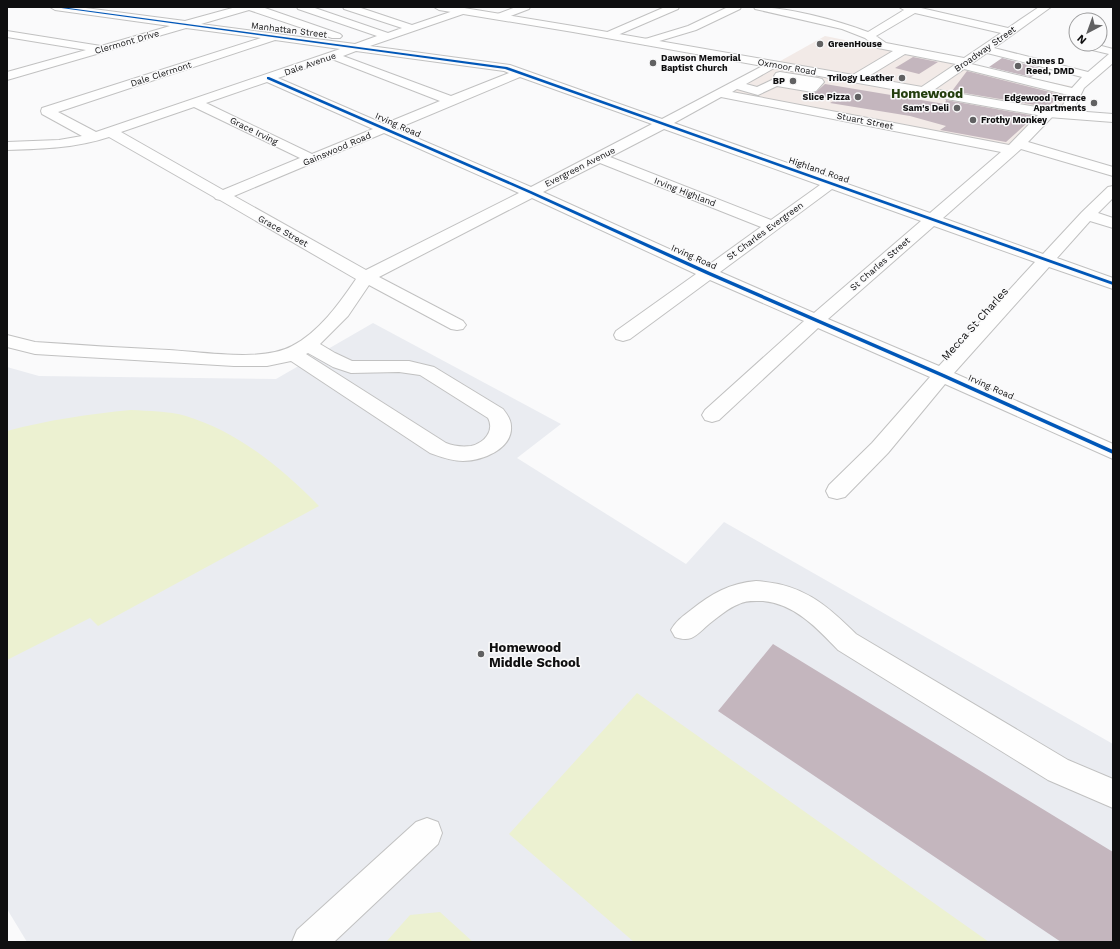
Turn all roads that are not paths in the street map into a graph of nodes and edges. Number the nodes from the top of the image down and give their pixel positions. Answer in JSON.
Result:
{"nodes":[{"id":1,"x":55,"y":7,"type":"edge"},
{"id":2,"x":247,"y":7,"type":"edge"},
{"id":3,"x":252,"y":7,"type":"edge"},
{"id":4,"x":302,"y":7,"type":"edge"},
{"id":5,"x":371,"y":7,"type":"edge"},
{"id":6,"x":439,"y":7,"type":"edge"},
{"id":7,"x":525,"y":7,"type":"edge"},
{"id":8,"x":674,"y":7,"type":"edge"},
{"id":9,"x":736,"y":7,"type":"edge"},
{"id":10,"x":759,"y":7,"type":"edge"},
{"id":11,"x":1046,"y":7,"type":"edge"},
{"id":12,"x":911,"y":8,"type":"edge"},
{"id":13,"x":353,"y":10,"type":"edge"},
{"id":14,"x":462,"y":11,"type":"junction"},
{"id":15,"x":223,"y":14,"type":"junction"},
{"id":16,"x":421,"y":16,"type":"dead end"},
{"id":17,"x":499,"y":16,"type":"junction"},
{"id":18,"x":435,"y":20,"type":"junction"},
{"id":19,"x":187,"y":25,"type":"junction"},
{"id":20,"x":412,"y":28,"type":"junction"},
{"id":21,"x":374,"y":32,"type":"junction"},
{"id":22,"x":1010,"y":32,"type":"junction"},
{"id":23,"x":7,"y":34,"type":"edge"},
{"id":24,"x":609,"y":35,"type":"junction"},
{"id":25,"x":387,"y":36,"type":"junction"},
{"id":26,"x":869,"y":36,"type":"junction"},
{"id":27,"x":269,"y":37,"type":"junction"},
{"id":28,"x":646,"y":42,"type":"junction"},
{"id":29,"x":355,"y":47,"type":"junction"},
{"id":30,"x":104,"y":49,"type":"junction"},
{"id":31,"x":985,"y":49,"type":"junction"},
{"id":32,"x":903,"y":50,"type":"junction"},
{"id":33,"x":334,"y":56,"type":"junction"},
{"id":34,"x":1113,"y":57,"type":"edge"},
{"id":35,"x":964,"y":63,"type":"junction"},
{"id":36,"x":519,"y":73,"type":"junction"},
{"id":37,"x":780,"y":75,"type":"junction"},
{"id":38,"x":7,"y":76,"type":"edge"},
{"id":39,"x":1090,"y":76,"type":"junction"},
{"id":40,"x":268,"y":78,"type":"junction"},
{"id":41,"x":811,"y":78,"type":"junction"},
{"id":42,"x":855,"y":79,"type":"junction"},
{"id":43,"x":735,"y":84,"type":"junction"},
{"id":44,"x":924,"y":91,"type":"junction"},
{"id":45,"x":719,"y":93,"type":"junction"},
{"id":46,"x":1076,"y":93,"type":"junction"},
{"id":47,"x":452,"y":101,"type":"junction"},
{"id":48,"x":195,"y":103,"type":"junction"},
{"id":49,"x":792,"y":107,"type":"junction"},
{"id":50,"x":841,"y":109,"type":"dead end"},
{"id":51,"x":1048,"y":113,"type":"junction"},
{"id":52,"x":1113,"y":118,"type":"edge"},
{"id":53,"x":661,"y":124,"type":"junction"},
{"id":54,"x":385,"y":128,"type":"junction"},
{"id":55,"x":112,"y":132,"type":"junction"},
{"id":56,"x":95,"y":137,"type":"junction"},
{"id":57,"x":7,"y":146,"type":"edge"},
{"id":58,"x":1016,"y":147,"type":"junction"},
{"id":59,"x":599,"y":158,"type":"junction"},
{"id":60,"x":312,"y":159,"type":"junction"},
{"id":61,"x":1113,"y":172,"type":"edge"},
{"id":62,"x":830,"y":184,"type":"junction"},
{"id":63,"x":1113,"y":190,"type":"edge"},
{"id":64,"x":530,"y":192,"type":"junction"},
{"id":65,"x":221,"y":196,"type":"junction"},
{"id":66,"x":1087,"y":215,"type":"junction"},
{"id":67,"x":931,"y":220,"type":"junction"},
{"id":68,"x":1113,"y":223,"type":"edge"},
{"id":69,"x":771,"y":225,"type":"junction"},
{"id":70,"x":1047,"y":260,"type":"junction"},
{"id":71,"x":708,"y":273,"type":"junction"},
{"id":72,"x":366,"y":277,"type":"junction"},
{"id":73,"x":1113,"y":284,"type":"edge"},
{"id":74,"x":815,"y":321,"type":"junction"},
{"id":75,"x":458,"y":325,"type":"dead end"},
{"id":76,"x":623,"y":335,"type":"dead end"},
{"id":77,"x":7,"y":341,"type":"edge"},
{"id":78,"x":300,"y":348,"type":"junction"},
{"id":79,"x":942,"y":375,"type":"junction"},
{"id":80,"x":712,"y":415,"type":"dead end"},
{"id":81,"x":1113,"y":452,"type":"edge"},
{"id":82,"x":837,"y":492,"type":"dead end"},
{"id":83,"x":684,"y":630,"type":"dead end"},
{"id":84,"x":1113,"y":794,"type":"edge"},
{"id":85,"x":427,"y":833,"type":"dead end"},
{"id":86,"x":309,"y":942,"type":"edge"}],
"edges":[{"from":1,"to":19,"type":"street","name":"Manhattan Street"},
{"from":2,"to":15,"type":"street","name":"Clermont Drive"},
{"from":3,"to":21,"type":"street"},
{"from":4,"to":21,"type":"street"},
{"from":5,"to":13,"type":"street"},
{"from":6,"to":14,"type":"street","name":"Oxmoor Road"},
{"from":7,"to":17,"type":"street"},
{"from":8,"to":24,"type":"street"},
{"from":9,"to":28,"type":"street"},
{"from":10,"to":26,"type":"street"},
{"from":11,"to":22,"type":"street","name":"Broadway Street"},
{"from":12,"to":22,"type":"street"},
{"from":12,"to":26,"type":"street"},
{"from":13,"to":20,"type":"street"},
{"from":14,"to":17,"type":"street","name":"Oxmoor Road"},
{"from":14,"to":18,"type":"street","name":"Dale Avenue"},
{"from":15,"to":19,"type":"street","name":"Clermont Drive"},
{"from":15,"to":27,"type":"street"},
{"from":16,"to":18,"type":"street"},
{"from":17,"to":24,"type":"street","name":"Oxmoor Road"},
{"from":18,"to":20,"type":"street","name":"Dale Avenue"},
{"from":19,"to":27,"type":"street","name":"Manhattan Street"},
{"from":19,"to":30,"type":"street","name":"Clermont Drive"},
{"from":20,"to":25,"type":"street","name":"Dale Avenue"},
{"from":21,"to":25,"type":"street"},
{"from":22,"to":31,"type":"street","name":"Broadway Street"},
{"from":23,"to":30,"type":"street"},
{"from":24,"to":28,"type":"street","name":"Oxmoor Road"},
{"from":25,"to":29,"type":"street","name":"Dale Avenue"},
{"from":26,"to":32,"type":"street"},
{"from":27,"to":29,"type":"street","name":"Manhattan Street"},
{"from":27,"to":56,"type":"street","name":"Dale Clermont"},
{"from":28,"to":37,"type":"street","name":"Oxmoor Road"},
{"from":29,"to":33,"type":"street","name":"Dale Avenue"},
{"from":29,"to":36,"type":"street","name":"Manhattan Street"},
{"from":30,"to":38,"type":"street","name":"Clermont Drive"},
{"from":31,"to":35,"type":"street","name":"Broadway Street"},
{"from":31,"to":39,"type":"street"},
{"from":32,"to":35,"type":"street"},
{"from":32,"to":42,"type":"street"},
{"from":33,"to":40,"type":"street","name":"Dale Avenue"},
{"from":33,"to":47,"type":"street"},
{"from":34,"to":39,"type":"street"},
{"from":35,"to":44,"type":"street","name":"Broadway Street"},
{"from":35,"to":46,"type":"street"},
{"from":36,"to":47,"type":"street","name":"Gainswood Road"},
{"from":36,"to":53,"type":"street","name":"Highland Road"},
{"from":37,"to":41,"type":"street","name":"Oxmoor Road"},
{"from":37,"to":41,"type":"street"},
{"from":37,"to":43,"type":"street","name":"Evergreen Avenue"},
{"from":37,"to":43,"type":"street"},
{"from":39,"to":46,"type":"street"},
{"from":40,"to":48,"type":"street","name":"Dale Avenue"},
{"from":40,"to":54,"type":"street","name":"Irving Road"},
{"from":41,"to":42,"type":"street","name":"Oxmoor Road"},
{"from":42,"to":44,"type":"street","name":"Oxmoor Road"},
{"from":43,"to":45,"type":"street","name":"Evergreen Avenue"},
{"from":44,"to":51,"type":"street","name":"Oxmoor Road"},
{"from":45,"to":49,"type":"street","name":"Stuart Street"},
{"from":45,"to":53,"type":"street","name":"Evergreen Avenue"},
{"from":46,"to":51,"type":"street"},
{"from":47,"to":54,"type":"street","name":"Gainswood Road"},
{"from":48,"to":55,"type":"street","name":"Dale Avenue"},
{"from":48,"to":60,"type":"street","name":"Grace Irving"},
{"from":49,"to":50,"type":"street"},
{"from":49,"to":58,"type":"street","name":"Stuart Street"},
{"from":51,"to":52,"type":"street","name":"Oxmoor Road"},
{"from":51,"to":58,"type":"street","name":"St Charles Street"},
{"from":53,"to":59,"type":"street","name":"Evergreen Avenue"},
{"from":53,"to":62,"type":"street","name":"Highland Road"},
{"from":54,"to":60,"type":"street","name":"Gainswood Road"},
{"from":54,"to":64,"type":"street","name":"Irving Road"},
{"from":55,"to":56,"type":"street","name":"Dale Avenue"},
{"from":55,"to":65,"type":"street","name":"Grace Street"},
{"from":56,"to":57,"type":"street","name":"Dale Avenue"},
{"from":58,"to":61,"type":"street","name":"Stuart Street"},
{"from":58,"to":67,"type":"street","name":"St Charles Street"},
{"from":59,"to":64,"type":"street","name":"Evergreen Avenue"},
{"from":59,"to":69,"type":"street","name":"Irving Highland"},
{"from":60,"to":65,"type":"street","name":"Gainswood Road"},
{"from":62,"to":67,"type":"street","name":"Highland Road"},
{"from":62,"to":69,"type":"street","name":"St Charles Evergreen"},
{"from":63,"to":66,"type":"street","name":"Mecca St Charles"},
{"from":64,"to":71,"type":"street","name":"Irving Road"},
{"from":64,"to":72,"type":"street","name":"Evergreen Avenue"},
{"from":65,"to":72,"type":"street","name":"Grace Street"},
{"from":66,"to":68,"type":"street"},
{"from":66,"to":70,"type":"street","name":"Mecca St Charles"},
{"from":67,"to":70,"type":"street","name":"Highland Road"},
{"from":67,"to":74,"type":"street","name":"St Charles Street"},
{"from":69,"to":71,"type":"street","name":"St Charles Evergreen"},
{"from":70,"to":73,"type":"street","name":"Highland Road"},
{"from":70,"to":79,"type":"street","name":"Mecca St Charles"},
{"from":71,"to":74,"type":"street","name":"Irving Road"},
{"from":71,"to":76,"type":"street","name":"St Charles Evergreen"},
{"from":72,"to":75,"type":"street","name":"Grace Street"},
{"from":72,"to":78,"type":"street"},
{"from":74,"to":79,"type":"street","name":"Irving Road"},
{"from":74,"to":80,"type":"street","name":"St Charles Street"},
{"from":77,"to":78,"type":"street"},
{"from":78,"to":78,"type":"street"},
{"from":79,"to":81,"type":"street","name":"Irving Road"},
{"from":79,"to":82,"type":"street","name":"Mecca St Charles"},
{"from":83,"to":84,"type":"street"},
{"from":85,"to":86,"type":"street"}]}
